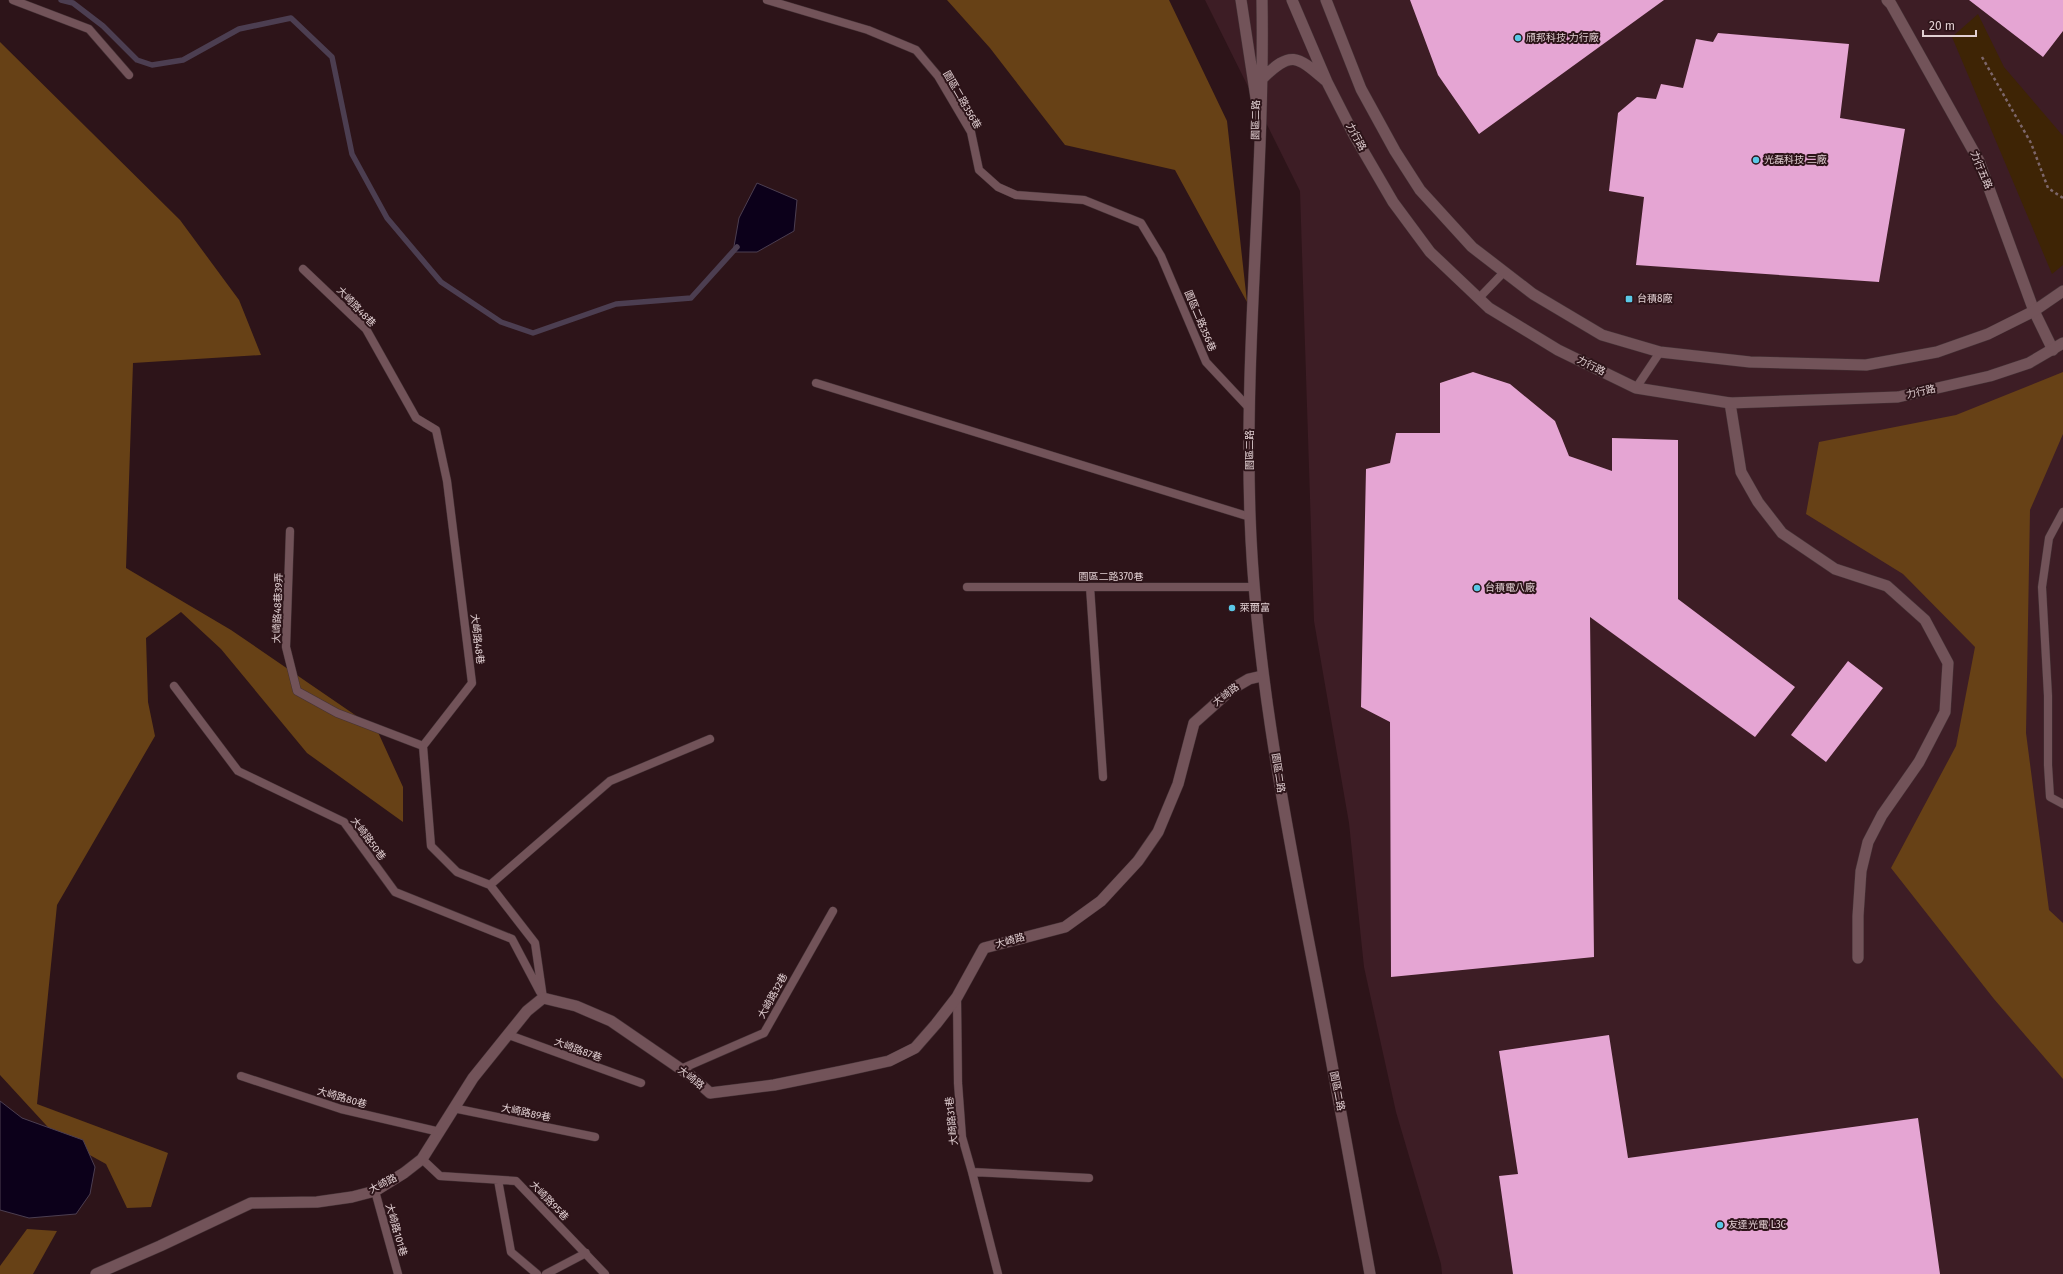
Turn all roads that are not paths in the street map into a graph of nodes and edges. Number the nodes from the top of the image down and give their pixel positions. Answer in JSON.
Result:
{"nodes":[{"id":1,"x":13,"y":0,"type":"edge"},
{"id":2,"x":767,"y":0,"type":"edge"},
{"id":3,"x":1241,"y":0,"type":"edge"},
{"id":4,"x":1262,"y":0,"type":"edge"},
{"id":5,"x":1292,"y":0,"type":"edge"},
{"id":6,"x":1326,"y":0,"type":"edge"},
{"id":7,"x":1887,"y":0,"type":"edge"},
{"id":8,"x":129,"y":75,"type":"dead end"},
{"id":9,"x":1263,"y":78,"type":"junction"},
{"id":10,"x":1327,"y":82,"type":"junction"},
{"id":11,"x":1254,"y":264,"type":"junction"},
{"id":12,"x":303,"y":269,"type":"dead end"},
{"id":13,"x":1504,"y":272,"type":"junction"},
{"id":14,"x":2063,"y":291,"type":"edge"},
{"id":15,"x":1479,"y":298,"type":"junction"},
{"id":16,"x":2034,"y":311,"type":"junction"},
{"id":17,"x":2063,"y":343,"type":"edge"},
{"id":18,"x":2053,"y":350,"type":"junction"},
{"id":19,"x":1660,"y":352,"type":"junction"},
{"id":20,"x":816,"y":383,"type":"dead end"},
{"id":21,"x":1636,"y":388,"type":"junction"},
{"id":22,"x":1730,"y":403,"type":"junction"},
{"id":23,"x":1250,"y":409,"type":"junction"},
{"id":24,"x":2063,"y":512,"type":"edge"},
{"id":25,"x":1250,"y":517,"type":"junction"},
{"id":26,"x":290,"y":531,"type":"dead end"},
{"id":27,"x":968,"y":587,"type":"dead end"},
{"id":28,"x":1090,"y":587,"type":"junction"},
{"id":29,"x":1255,"y":587,"type":"junction"},
{"id":30,"x":1262,"y":676,"type":"junction"},
{"id":31,"x":174,"y":686,"type":"dead end"},
{"id":32,"x":710,"y":739,"type":"dead end"},
{"id":33,"x":423,"y":746,"type":"junction"},
{"id":34,"x":1103,"y":777,"type":"dead end"},
{"id":35,"x":2063,"y":804,"type":"edge"},
{"id":36,"x":490,"y":885,"type":"junction"},
{"id":37,"x":833,"y":911,"type":"dead end"},
{"id":38,"x":1858,"y":958,"type":"dead end"},
{"id":39,"x":957,"y":996,"type":"junction"},
{"id":40,"x":543,"y":998,"type":"junction"},
{"id":41,"x":509,"y":1036,"type":"junction"},
{"id":42,"x":681,"y":1069,"type":"junction"},
{"id":43,"x":241,"y":1076,"type":"dead end"},
{"id":44,"x":640,"y":1083,"type":"dead end"},
{"id":45,"x":453,"y":1108,"type":"junction"},
{"id":46,"x":440,"y":1132,"type":"junction"},
{"id":47,"x":595,"y":1137,"type":"dead end"},
{"id":48,"x":422,"y":1159,"type":"junction"},
{"id":49,"x":972,"y":1172,"type":"junction"},
{"id":50,"x":1089,"y":1178,"type":"dead end"},
{"id":51,"x":498,"y":1180,"type":"junction"},
{"id":52,"x":375,"y":1191,"type":"junction"},
{"id":53,"x":586,"y":1253,"type":"junction"},
{"id":54,"x":96,"y":1274,"type":"edge"},
{"id":55,"x":398,"y":1274,"type":"edge"},
{"id":56,"x":537,"y":1274,"type":"edge"},
{"id":57,"x":546,"y":1274,"type":"edge"},
{"id":58,"x":605,"y":1274,"type":"edge"},
{"id":59,"x":998,"y":1274,"type":"edge"},
{"id":60,"x":1370,"y":1274,"type":"edge"}],
"edges":[{"from":1,"to":8,"type":"lane"},
{"from":2,"to":23,"type":"lane","name":"園區二路356巷"},
{"from":3,"to":11,"type":"street","name":"園區二路"},
{"from":4,"to":9,"type":"street","name":"園區二路"},
{"from":5,"to":10,"type":"street","name":"力行路"},
{"from":6,"to":13,"type":"street"},
{"from":7,"to":16,"type":"street","name":"力行五路"},
{"from":9,"to":10,"type":"street"},
{"from":9,"to":11,"type":"street","name":"園區二路"},
{"from":10,"to":15,"type":"street","name":"力行路"},
{"from":11,"to":23,"type":"street","name":"園區二路"},
{"from":12,"to":33,"type":"lane","name":"大崎路48巷"},
{"from":13,"to":15,"type":"lane"},
{"from":13,"to":19,"type":"street"},
{"from":14,"to":16,"type":"street"},
{"from":15,"to":21,"type":"street","name":"力行路"},
{"from":16,"to":18,"type":"street","name":"力行五路"},
{"from":16,"to":19,"type":"street"},
{"from":17,"to":18,"type":"street","name":"力行路"},
{"from":18,"to":22,"type":"street","name":"力行路"},
{"from":19,"to":21,"type":"lane"},
{"from":20,"to":25,"type":"lane"},
{"from":21,"to":22,"type":"street","name":"力行路"},
{"from":22,"to":38,"type":"street"},
{"from":23,"to":25,"type":"street","name":"園區二路"},
{"from":24,"to":35,"type":"lane"},
{"from":25,"to":29,"type":"street","name":"園區二路"},
{"from":26,"to":33,"type":"lane","name":"大崎路48巷39弄"},
{"from":27,"to":28,"type":"lane","name":"園區二路370巷"},
{"from":28,"to":29,"type":"lane","name":"園區二路370巷"},
{"from":28,"to":34,"type":"lane"},
{"from":29,"to":30,"type":"street","name":"園區二路"},
{"from":30,"to":39,"type":"street","name":"大崎路"},
{"from":30,"to":60,"type":"street","name":"園區二路"},
{"from":31,"to":40,"type":"lane","name":"大崎路50巷"},
{"from":32,"to":36,"type":"lane"},
{"from":33,"to":36,"type":"lane"},
{"from":36,"to":40,"type":"lane"},
{"from":37,"to":42,"type":"lane","name":"大崎路32巷"},
{"from":39,"to":42,"type":"street","name":"大崎路"},
{"from":39,"to":49,"type":"lane","name":"大崎路31巷"},
{"from":40,"to":41,"type":"street","name":"大崎路"},
{"from":40,"to":42,"type":"street","name":"大崎路"},
{"from":41,"to":44,"type":"lane","name":"大崎路87巷"},
{"from":41,"to":45,"type":"street","name":"大崎路"},
{"from":43,"to":46,"type":"lane","name":"大崎路80巷"},
{"from":45,"to":46,"type":"street","name":"大崎路"},
{"from":45,"to":47,"type":"lane","name":"大崎路89巷"},
{"from":46,"to":48,"type":"street","name":"大崎路"},
{"from":48,"to":51,"type":"lane","name":"大崎路95巷"},
{"from":48,"to":52,"type":"street","name":"大崎路"},
{"from":49,"to":50,"type":"lane"},
{"from":49,"to":59,"type":"lane","name":"大崎路31巷"},
{"from":51,"to":53,"type":"lane","name":"大崎路95巷"},
{"from":51,"to":56,"type":"lane"},
{"from":52,"to":54,"type":"street","name":"大崎路"},
{"from":52,"to":55,"type":"lane","name":"大崎路101巷"},
{"from":53,"to":57,"type":"lane"},
{"from":53,"to":58,"type":"lane","name":"大崎路95巷"}]}
